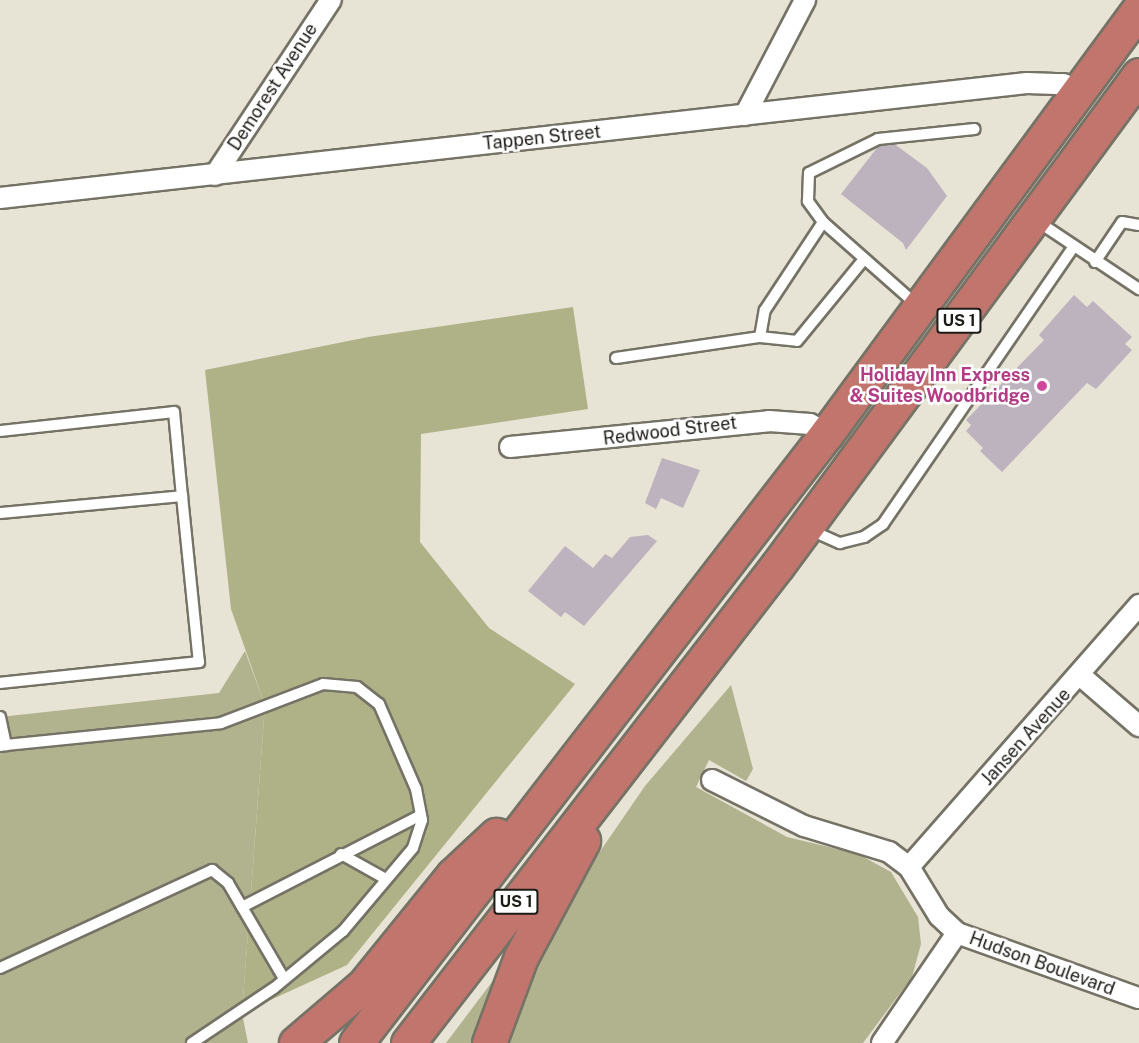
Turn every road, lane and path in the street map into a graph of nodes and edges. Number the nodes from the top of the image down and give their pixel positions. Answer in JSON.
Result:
{"nodes":[{"id":1,"x":331,"y":0,"type":"edge"},
{"id":2,"x":805,"y":0,"type":"edge"},
{"id":3,"x":1139,"y":9,"type":"edge"},
{"id":4,"x":1139,"y":75,"type":"edge"},
{"id":5,"x":1082,"y":91,"type":"junction"},
{"id":6,"x":745,"y":115,"type":"junction"},
{"id":7,"x":974,"y":129,"type":"dead end"},
{"id":8,"x":215,"y":175,"type":"junction"},
{"id":9,"x":0,"y":198,"type":"edge"},
{"id":10,"x":1034,"y":219,"type":"junction"},
{"id":11,"x":823,"y":222,"type":"junction"},
{"id":12,"x":1139,"y":225,"type":"edge"},
{"id":13,"x":1073,"y":248,"type":"junction"},
{"id":14,"x":864,"y":259,"type":"junction"},
{"id":15,"x":1095,"y":261,"type":"junction"},
{"id":16,"x":1139,"y":289,"type":"edge"},
{"id":17,"x":919,"y":308,"type":"junction"},
{"id":18,"x":760,"y":337,"type":"junction"},
{"id":19,"x":616,"y":358,"type":"dead end"},
{"id":20,"x":0,"y":431,"type":"edge"},
{"id":21,"x":827,"y":433,"type":"junction"},
{"id":22,"x":510,"y":447,"type":"dead end"},
{"id":23,"x":182,"y":496,"type":"junction"},
{"id":24,"x":0,"y":513,"type":"edge"},
{"id":25,"x":805,"y":528,"type":"junction"},
{"id":26,"x":1139,"y":604,"type":"edge"},
{"id":27,"x":1081,"y":675,"type":"junction"},
{"id":28,"x":0,"y":683,"type":"edge"},
{"id":29,"x":0,"y":717,"type":"edge"},
{"id":30,"x":1139,"y":726,"type":"edge"},
{"id":31,"x":3,"y":746,"type":"edge"},
{"id":32,"x":625,"y":762,"type":"junction"},
{"id":33,"x":559,"y":778,"type":"junction"},
{"id":34,"x":712,"y":780,"type":"dead end"},
{"id":35,"x":421,"y":815,"type":"junction"},
{"id":36,"x":341,"y":854,"type":"junction"},
{"id":37,"x":909,"y":867,"type":"junction"},
{"id":38,"x":386,"y":879,"type":"junction"},
{"id":39,"x":242,"y":907,"type":"junction"},
{"id":40,"x":957,"y":933,"type":"junction"},
{"id":41,"x":0,"y":968,"type":"edge"},
{"id":42,"x":284,"y":980,"type":"junction"},
{"id":43,"x":1139,"y":998,"type":"edge"},
{"id":44,"x":192,"y":1043,"type":"edge"},
{"id":45,"x":296,"y":1043,"type":"edge"},
{"id":46,"x":356,"y":1043,"type":"edge"},
{"id":47,"x":408,"y":1043,"type":"edge"},
{"id":48,"x":489,"y":1043,"type":"edge"},
{"id":49,"x":882,"y":1043,"type":"edge"}],
"edges":[{"from":1,"to":8,"type":"street","name":"Demorest Avenue"},
{"from":2,"to":6,"type":"street"},
{"from":3,"to":5,"type":"highway","number":"US 1"},
{"from":4,"to":10,"type":"highway","number":"US 1"},
{"from":5,"to":6,"type":"street","name":"Tappen Street"},
{"from":5,"to":17,"type":"highway","number":"US 1"},
{"from":6,"to":8,"type":"street","name":"Tappen Street"},
{"from":7,"to":11,"type":"lane"},
{"from":8,"to":9,"type":"street","name":"Tappen Street"},
{"from":10,"to":13,"type":"lane"},
{"from":10,"to":25,"type":"highway","number":"US 1"},
{"from":11,"to":14,"type":"lane"},
{"from":11,"to":18,"type":"lane"},
{"from":12,"to":15,"type":"lane"},
{"from":13,"to":15,"type":"lane"},
{"from":13,"to":25,"type":"lane"},
{"from":14,"to":17,"type":"lane"},
{"from":14,"to":18,"type":"lane"},
{"from":15,"to":16,"type":"lane"},
{"from":17,"to":21,"type":"highway","number":"US 1"},
{"from":18,"to":19,"type":"lane"},
{"from":20,"to":23,"type":"lane"},
{"from":21,"to":22,"type":"street","name":"Redwood Street"},
{"from":21,"to":33,"type":"highway","number":"US 1"},
{"from":23,"to":24,"type":"lane"},
{"from":23,"to":28,"type":"lane"},
{"from":25,"to":32,"type":"highway","number":"US 1"},
{"from":26,"to":27,"type":"street","name":"Jansen Avenue"},
{"from":27,"to":30,"type":"street"},
{"from":27,"to":37,"type":"street","name":"Jansen Avenue"},
{"from":29,"to":31,"type":"lane"},
{"from":31,"to":35,"type":"lane"},
{"from":32,"to":47,"type":"highway","number":"US 1"},
{"from":32,"to":48,"type":"highway"},
{"from":33,"to":45,"type":"highway"},
{"from":33,"to":46,"type":"highway","number":"US 1"},
{"from":34,"to":37,"type":"street","name":"Hudson Boulevard"},
{"from":35,"to":36,"type":"lane"},
{"from":35,"to":38,"type":"lane"},
{"from":36,"to":38,"type":"lane"},
{"from":36,"to":39,"type":"lane"},
{"from":37,"to":40,"type":"street","name":"Hudson Boulevard"},
{"from":38,"to":42,"type":"lane"},
{"from":39,"to":41,"type":"lane"},
{"from":39,"to":42,"type":"lane"},
{"from":40,"to":43,"type":"street","name":"Hudson Boulevard"},
{"from":40,"to":49,"type":"street"},
{"from":42,"to":44,"type":"lane"}]}
